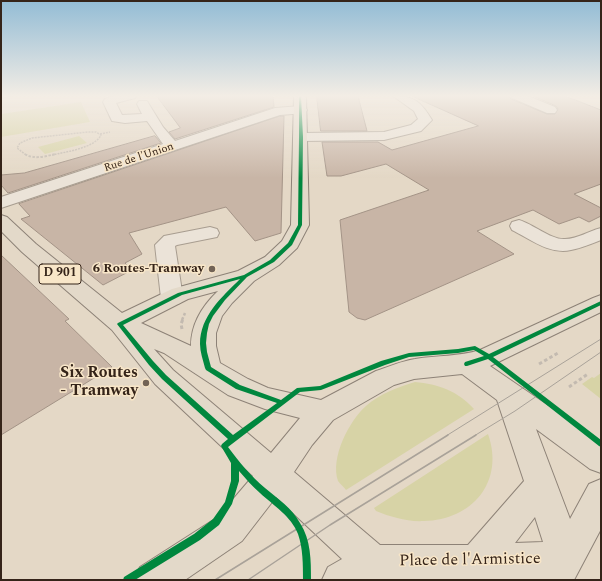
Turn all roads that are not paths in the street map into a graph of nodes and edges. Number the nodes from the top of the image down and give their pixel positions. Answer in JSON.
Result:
{"nodes":[{"id":1,"x":154,"y":123,"type":"edge"},
{"id":2,"x":243,"y":123,"type":"edge"},
{"id":3,"x":301,"y":123,"type":"edge"},
{"id":4,"x":421,"y":123,"type":"edge"},
{"id":5,"x":301,"y":137,"type":"junction"},
{"id":6,"x":173,"y":147,"type":"junction"},
{"id":7,"x":1,"y":203,"type":"edge"},
{"id":8,"x":1,"y":221,"type":"edge"},
{"id":9,"x":519,"y":226,"type":"dead end"},
{"id":10,"x":210,"y":233,"type":"dead end"},
{"id":11,"x":601,"y":234,"type":"edge"},
{"id":12,"x":246,"y":276,"type":"junction"},
{"id":13,"x":172,"y":298,"type":"junction"},
{"id":14,"x":601,"y":303,"type":"edge"},
{"id":15,"x":120,"y":324,"type":"junction"},
{"id":16,"x":467,"y":364,"type":"junction"},
{"id":17,"x":208,"y":368,"type":"junction"},
{"id":18,"x":509,"y":394,"type":"junction"},
{"id":19,"x":323,"y":412,"type":"junction"},
{"id":20,"x":601,"y":459,"type":"edge"},
{"id":21,"x":274,"y":475,"type":"junction"},
{"id":22,"x":541,"y":485,"type":"junction"},
{"id":23,"x":601,"y":495,"type":"edge"},
{"id":24,"x":476,"y":563,"type":"junction"},
{"id":25,"x":559,"y":569,"type":"edge"},
{"id":26,"x":373,"y":576,"type":"edge"},
{"id":27,"x":153,"y":580,"type":"edge"},
{"id":28,"x":340,"y":580,"type":"edge"}],
"edges":[{"from":1,"to":6,"type":"street"},
{"from":2,"to":6,"type":"street","name":"Rue de l'Union"},
{"from":3,"to":5,"type":"main road"},
{"from":4,"to":5,"type":"street"},
{"from":5,"to":12,"type":"main road"},
{"from":6,"to":7,"type":"street","name":"Rue de l'Union"},
{"from":8,"to":15,"type":"main road","number":"D 901"},
{"from":9,"to":11,"type":"street"},
{"from":10,"to":13,"type":"street"},
{"from":12,"to":13,"type":"main road"},
{"from":12,"to":17,"type":"main road"},
{"from":13,"to":15,"type":"main road"},
{"from":14,"to":16,"type":"main road"},
{"from":15,"to":17,"type":"main road","number":"D 901"},
{"from":15,"to":21,"type":"main road","number":"D 901"},
{"from":16,"to":18,"type":"main road"},
{"from":16,"to":19,"type":"main road"},
{"from":17,"to":19,"type":"main road","number":"D 901"},
{"from":18,"to":20,"type":"main road"},
{"from":18,"to":22,"type":"main road"},
{"from":19,"to":21,"type":"main road"},
{"from":21,"to":26,"type":"main road"},
{"from":21,"to":27,"type":"main road"},
{"from":22,"to":24,"type":"main road"},
{"from":22,"to":25,"type":"main road"},
{"from":23,"to":25,"type":"main road"},
{"from":24,"to":25,"type":"main road","name":"Place de l'Armistice"},
{"from":24,"to":26,"type":"main road","name":"Place de l'Armistice"},
{"from":26,"to":28,"type":"main road"}]}
